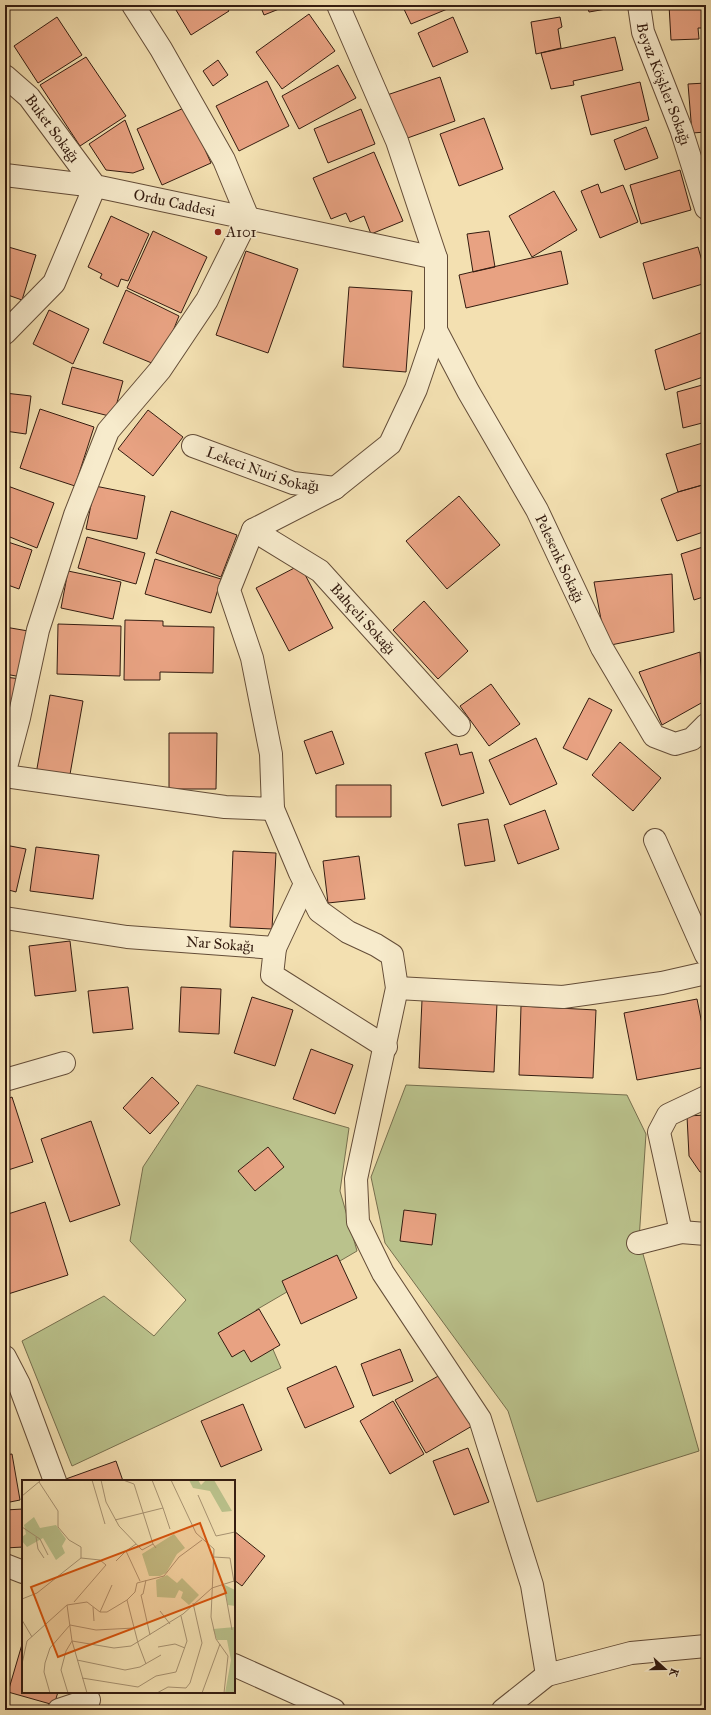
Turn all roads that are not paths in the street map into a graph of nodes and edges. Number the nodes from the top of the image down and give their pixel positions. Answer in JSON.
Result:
{"nodes":[{"id":1,"x":133,"y":5,"type":"edge"},
{"id":2,"x":338,"y":5,"type":"edge"},
{"id":3,"x":639,"y":5,"type":"edge"},
{"id":4,"x":5,"y":76,"type":"edge"},
{"id":5,"x":5,"y":175,"type":"edge"},
{"id":6,"x":96,"y":186,"type":"junction"},
{"id":7,"x":706,"y":208,"type":"edge"},
{"id":8,"x":248,"y":218,"type":"junction"},
{"id":9,"x":436,"y":258,"type":"junction"},
{"id":10,"x":436,"y":330,"type":"junction"},
{"id":11,"x":5,"y":333,"type":"edge"},
{"id":12,"x":193,"y":446,"type":"dead end"},
{"id":13,"x":334,"y":488,"type":"junction"},
{"id":14,"x":253,"y":530,"type":"junction"},
{"id":15,"x":459,"y":725,"type":"dead end"},
{"id":16,"x":706,"y":725,"type":"edge"},
{"id":17,"x":5,"y":771,"type":"edge"},
{"id":18,"x":5,"y":776,"type":"edge"},
{"id":19,"x":273,"y":808,"type":"junction"},
{"id":20,"x":655,"y":840,"type":"dead end"},
{"id":21,"x":305,"y":884,"type":"junction"},
{"id":22,"x":5,"y":918,"type":"edge"},
{"id":23,"x":275,"y":948,"type":"junction"},
{"id":24,"x":706,"y":955,"type":"edge"},
{"id":25,"x":706,"y":973,"type":"edge"},
{"id":26,"x":397,"y":988,"type":"junction"},
{"id":27,"x":386,"y":1047,"type":"junction"},
{"id":28,"x":64,"y":1063,"type":"dead end"},
{"id":29,"x":5,"y":1080,"type":"edge"},
{"id":30,"x":706,"y":1097,"type":"edge"},
{"id":31,"x":681,"y":1232,"type":"junction"},
{"id":32,"x":706,"y":1234,"type":"edge"},
{"id":33,"x":638,"y":1243,"type":"dead end"},
{"id":34,"x":5,"y":1357,"type":"edge"},
{"id":35,"x":12,"y":1383,"type":"edge"},
{"id":36,"x":55,"y":1480,"type":"edge"},
{"id":37,"x":5,"y":1565,"type":"edge"},
{"id":38,"x":22,"y":1572,"type":"edge"},
{"id":39,"x":706,"y":1646,"type":"edge"},
{"id":40,"x":235,"y":1665,"type":"edge"},
{"id":41,"x":547,"y":1675,"type":"junction"},
{"id":42,"x":89,"y":1701,"type":"edge"},
{"id":43,"x":59,"y":1710,"type":"edge"},
{"id":44,"x":334,"y":1710,"type":"edge"},
{"id":45,"x":503,"y":1710,"type":"edge"}],
"edges":[{"from":1,"to":8,"type":"street"},
{"from":2,"to":9,"type":"street"},
{"from":3,"to":7,"type":"street","name":"Beyaz Köşkler Sokağı"},
{"from":4,"to":6,"type":"street","name":"Buket Sokağı"},
{"from":5,"to":6,"type":"street","name":"Ordu Caddesi"},
{"from":6,"to":8,"type":"street","name":"Ordu Caddesi"},
{"from":6,"to":11,"type":"street"},
{"from":8,"to":9,"type":"street","name":"Ordu Caddesi"},
{"from":8,"to":17,"type":"street"},
{"from":9,"to":10,"type":"street"},
{"from":10,"to":13,"type":"street"},
{"from":10,"to":16,"type":"street","name":"Pelesenk Sokağı"},
{"from":12,"to":13,"type":"street","name":"Lekeci Nuri Sokağı"},
{"from":13,"to":14,"type":"street"},
{"from":14,"to":15,"type":"street","name":"Bahçeli Sokağı"},
{"from":14,"to":19,"type":"street"},
{"from":18,"to":19,"type":"street"},
{"from":19,"to":21,"type":"street"},
{"from":20,"to":24,"type":"street"},
{"from":21,"to":23,"type":"street"},
{"from":21,"to":26,"type":"street"},
{"from":22,"to":23,"type":"street","name":"Nar Sokağı"},
{"from":23,"to":27,"type":"street","name":"Nar Sokağı"},
{"from":25,"to":26,"type":"street"},
{"from":26,"to":27,"type":"street"},
{"from":27,"to":41,"type":"street"},
{"from":28,"to":29,"type":"street"},
{"from":30,"to":31,"type":"street"},
{"from":31,"to":32,"type":"street"},
{"from":31,"to":33,"type":"street"},
{"from":34,"to":35,"type":"street"},
{"from":35,"to":36,"type":"street"},
{"from":37,"to":38,"type":"street"},
{"from":39,"to":41,"type":"street"},
{"from":40,"to":44,"type":"street"},
{"from":41,"to":45,"type":"street"},
{"from":42,"to":43,"type":"street"}]}
